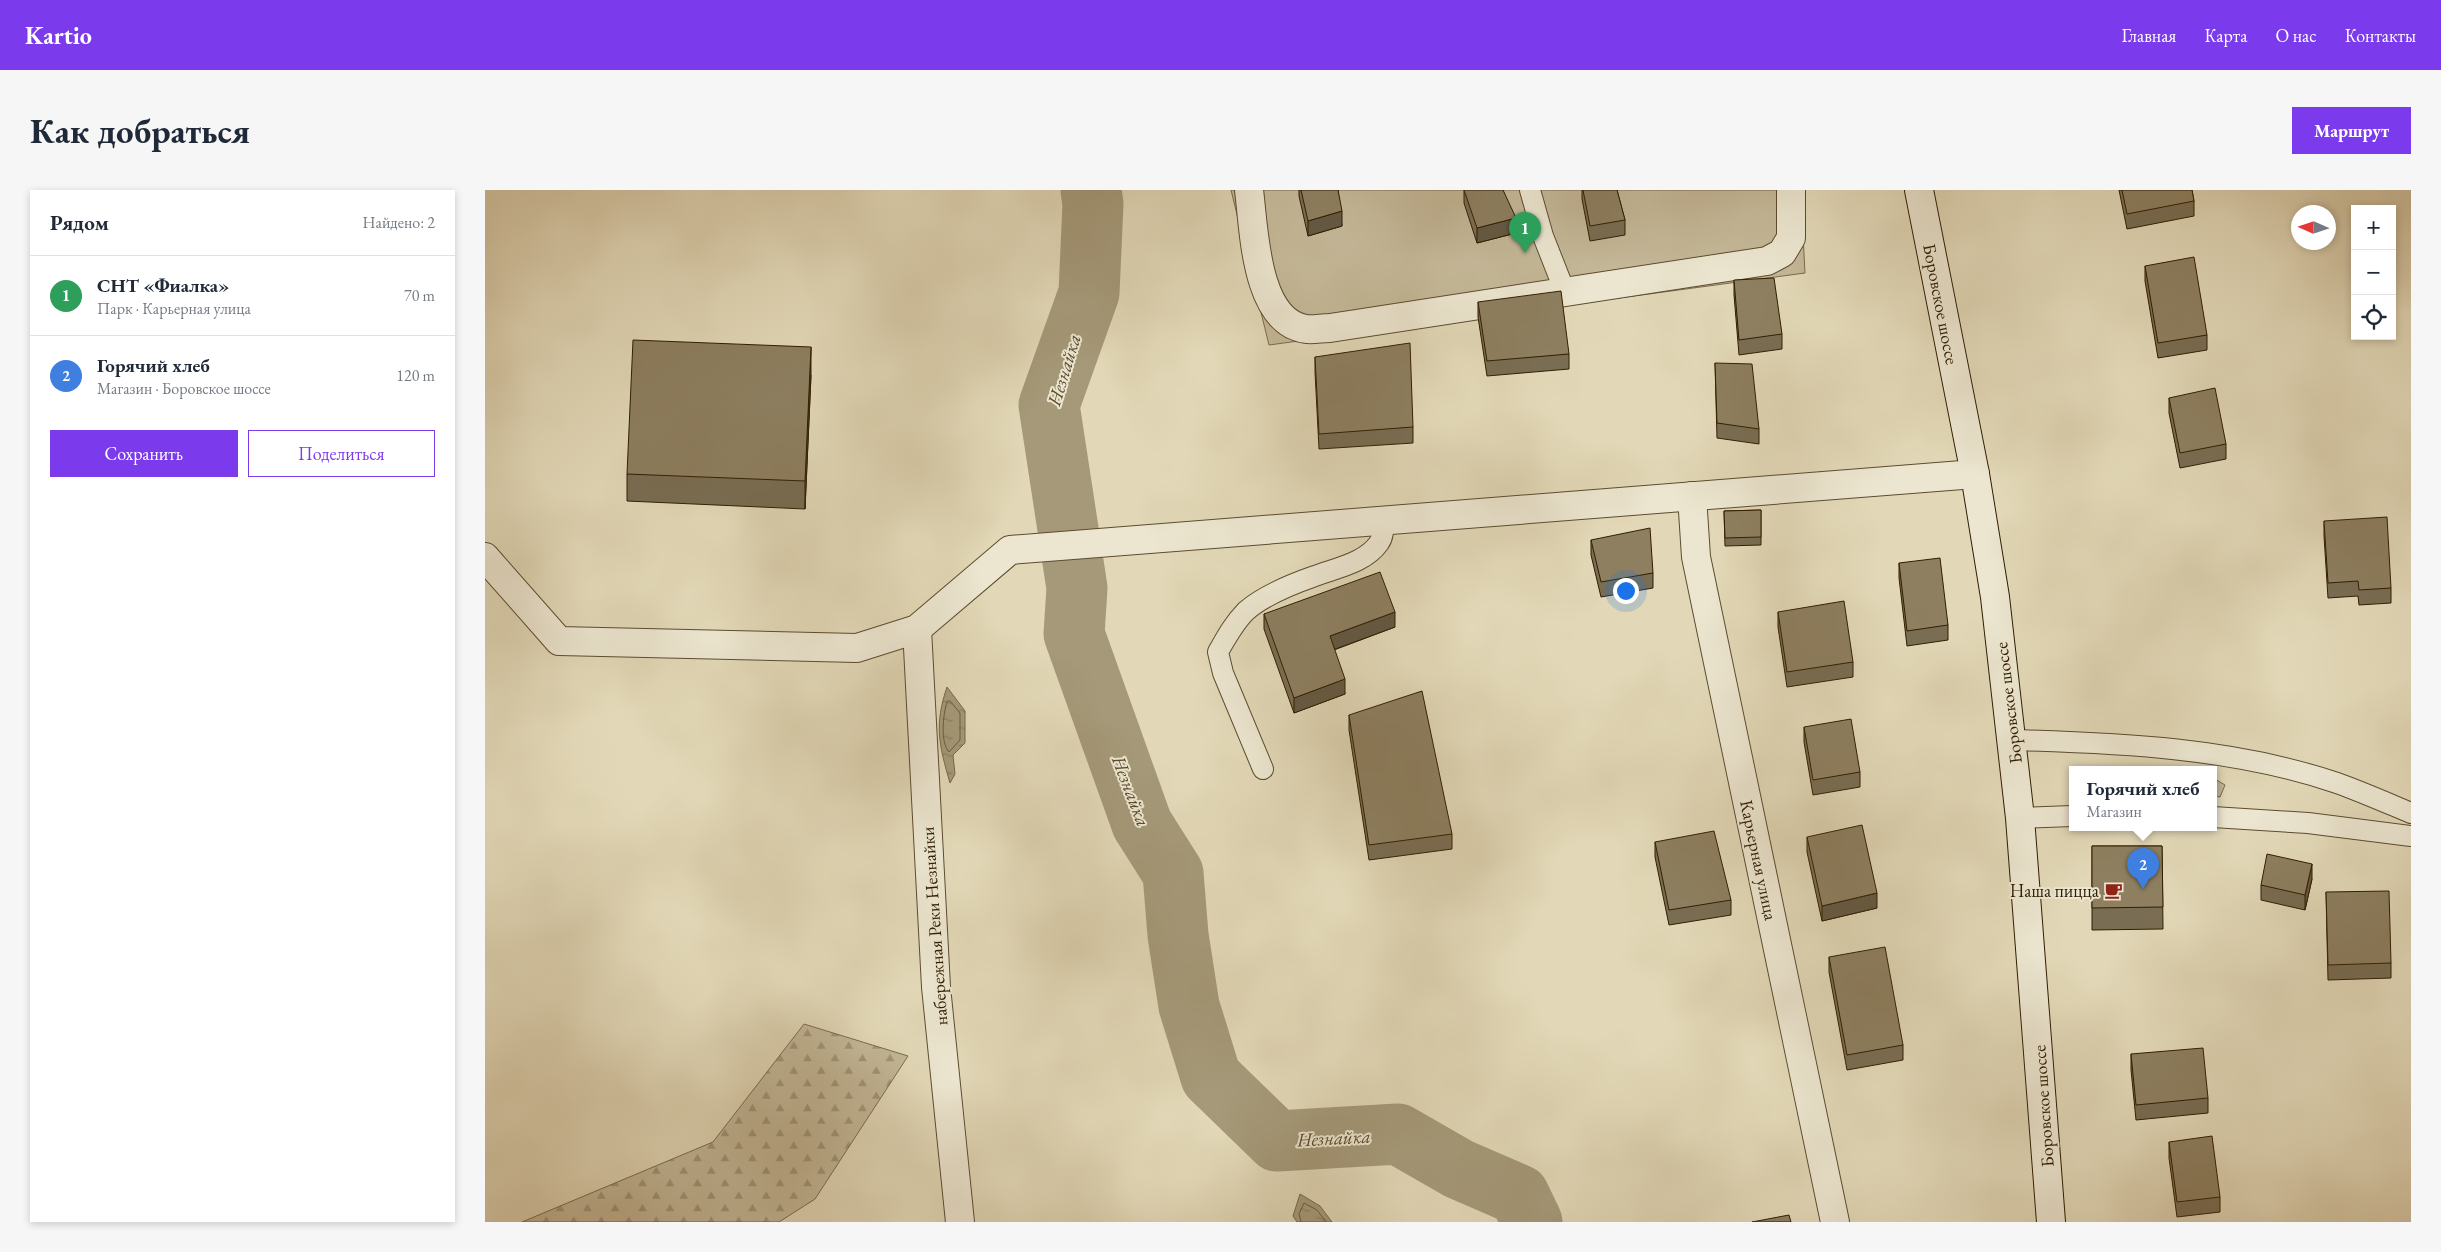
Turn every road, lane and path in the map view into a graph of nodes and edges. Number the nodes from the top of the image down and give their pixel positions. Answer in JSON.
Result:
{"nodes":[{"id":1,"x":1249,"y":190,"type":"edge"},
{"id":2,"x":1530,"y":190,"type":"edge"},
{"id":3,"x":1791,"y":190,"type":"edge"},
{"id":4,"x":1919,"y":190,"type":"edge"},
{"id":5,"x":1565,"y":292,"type":"junction"},
{"id":6,"x":1975,"y":474,"type":"junction"},
{"id":7,"x":1692,"y":496,"type":"junction"},
{"id":8,"x":1383,"y":521,"type":"junction"},
{"id":9,"x":485,"y":557,"type":"edge"},
{"id":10,"x":917,"y":629,"type":"junction"},
{"id":11,"x":2013,"y":740,"type":"junction"},
{"id":12,"x":1263,"y":768,"type":"dead end"},
{"id":13,"x":2411,"y":813,"type":"edge"},
{"id":14,"x":2069,"y":816,"type":"edge"},
{"id":15,"x":2217,"y":817,"type":"edge"},
{"id":16,"x":2021,"y":818,"type":"junction"},
{"id":17,"x":2411,"y":836,"type":"edge"},
{"id":18,"x":960,"y":1222,"type":"edge"},
{"id":19,"x":1835,"y":1222,"type":"edge"},
{"id":20,"x":2051,"y":1222,"type":"edge"}],
"edges":[{"from":1,"to":5,"type":"street"},
{"from":2,"to":5,"type":"lane"},
{"from":3,"to":5,"type":"street"},
{"from":4,"to":6,"type":"street","name":"Боровское шоссе"},
{"from":6,"to":7,"type":"street"},
{"from":6,"to":11,"type":"street","name":"Боровское шоссе"},
{"from":7,"to":8,"type":"street"},
{"from":7,"to":19,"type":"street","name":"Карьерная улица"},
{"from":8,"to":10,"type":"street"},
{"from":8,"to":12,"type":"lane"},
{"from":9,"to":10,"type":"street"},
{"from":10,"to":18,"type":"street","name":"набережная Реки Незнайки"},
{"from":11,"to":13,"type":"lane"},
{"from":11,"to":16,"type":"street","name":"Боровское шоссе"},
{"from":14,"to":16,"type":"lane"},
{"from":15,"to":17,"type":"lane"},
{"from":16,"to":20,"type":"street","name":"Боровское шоссе"}]}
